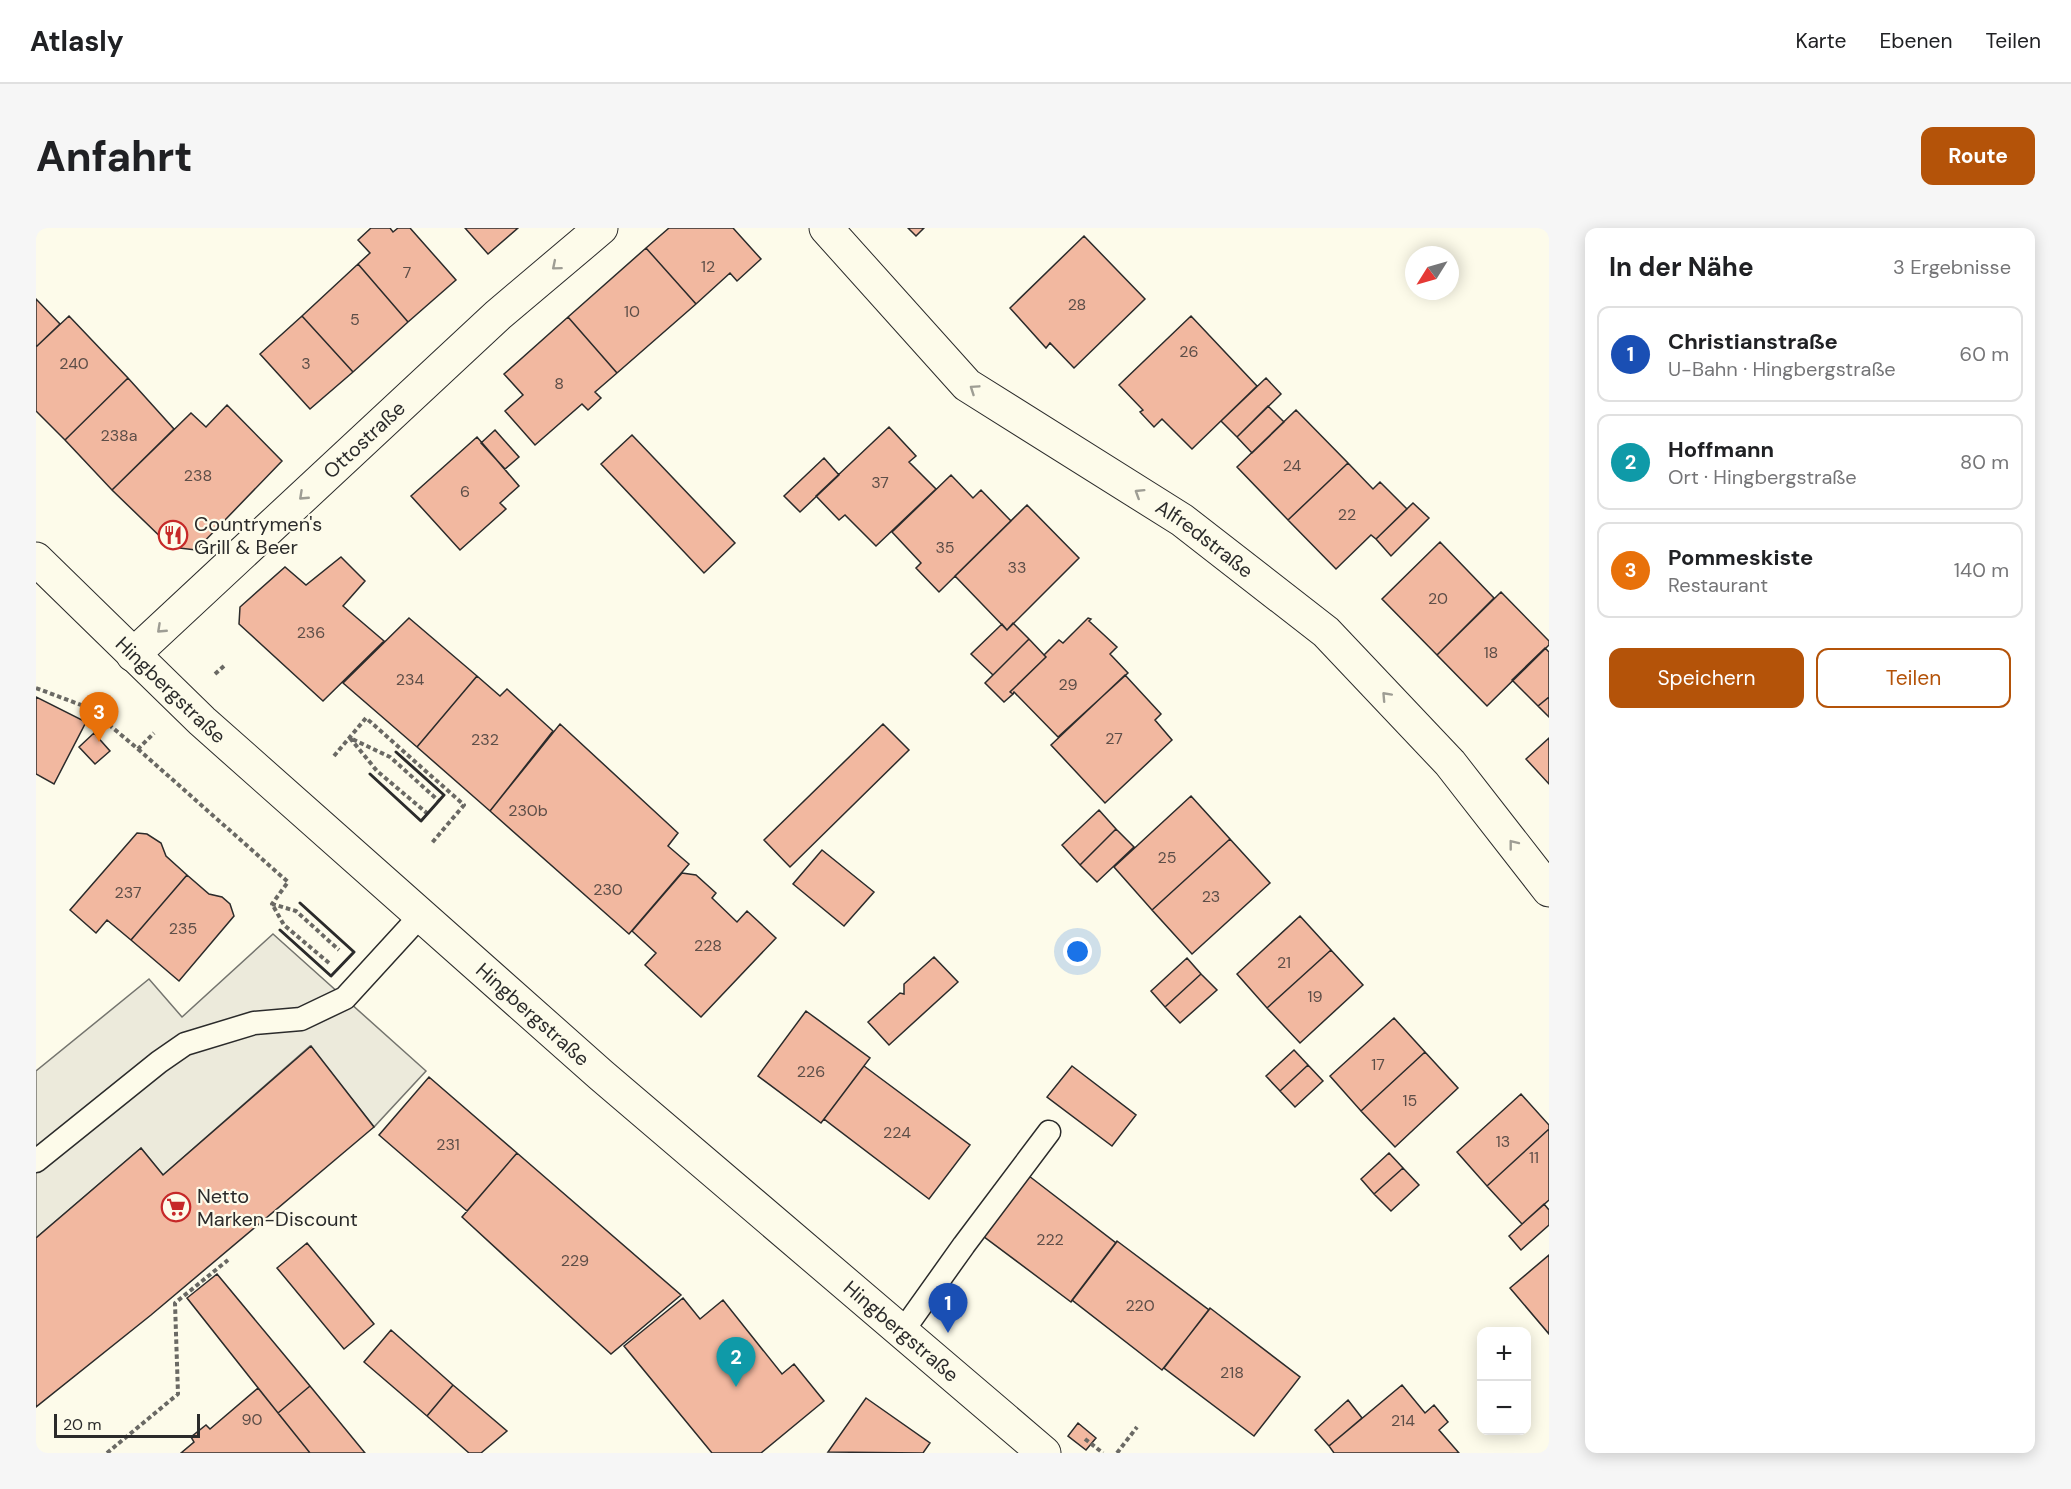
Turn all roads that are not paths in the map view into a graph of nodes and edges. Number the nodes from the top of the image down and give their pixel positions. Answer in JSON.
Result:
{"nodes":[{"id":1,"x":601,"y":228,"type":"edge"},
{"id":2,"x":826,"y":228,"type":"edge"},
{"id":3,"x":36,"y":559,"type":"edge"},
{"id":4,"x":133,"y":655,"type":"junction"},
{"id":5,"x":1549,"y":890,"type":"edge"},
{"id":6,"x":421,"y":915,"type":"junction"},
{"id":7,"x":1049,"y":1132,"type":"dead end"},
{"id":8,"x":36,"y":1161,"type":"edge"},
{"id":9,"x":902,"y":1332,"type":"junction"},
{"id":10,"x":1044,"y":1453,"type":"edge"}],
"edges":[{"from":1,"to":4,"type":"street","name":"Ottostraße","one_way":true},
{"from":5,"to":2,"type":"street","name":"Alfredstraße","one_way":true},
{"from":3,"to":4,"type":"street","name":"Hingbergstraße"},
{"from":4,"to":6,"type":"street","name":"Hingbergstraße"},
{"from":6,"to":8,"type":"lane"},
{"from":6,"to":9,"type":"street","name":"Hingbergstraße"},
{"from":7,"to":9,"type":"lane"},
{"from":9,"to":10,"type":"street","name":"Hingbergstraße"}]}
